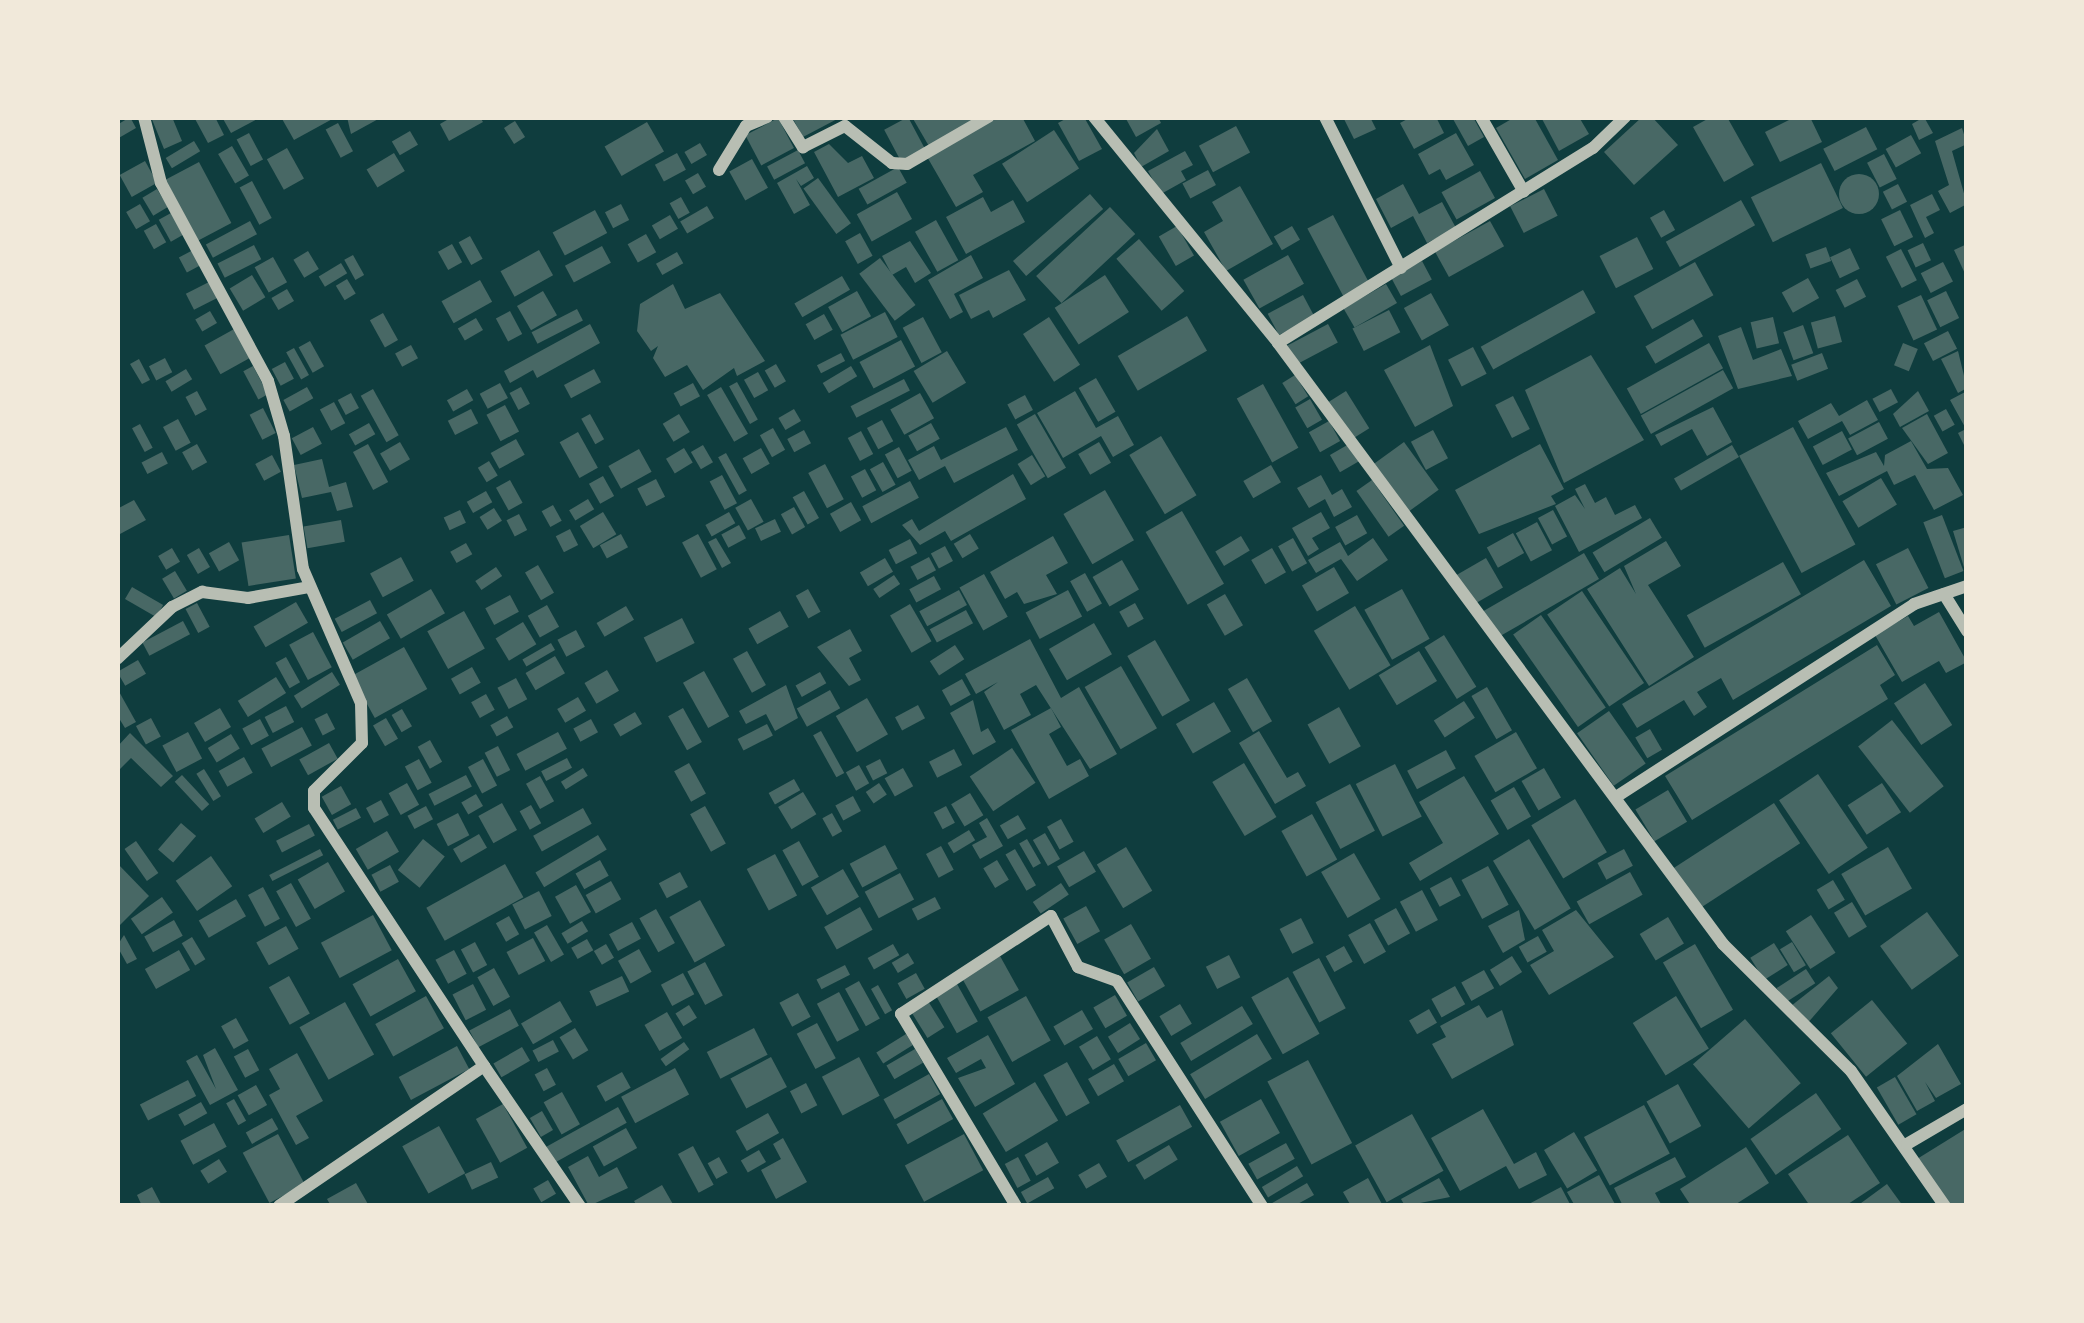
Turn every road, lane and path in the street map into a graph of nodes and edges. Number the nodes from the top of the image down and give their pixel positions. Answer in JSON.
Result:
{"nodes":[{"id":1,"x":144,"y":117,"type":"edge"},
{"id":2,"x":766,"y":117,"type":"edge"},
{"id":3,"x":784,"y":117,"type":"edge"},
{"id":4,"x":988,"y":117,"type":"edge"},
{"id":5,"x":1094,"y":117,"type":"edge"},
{"id":6,"x":1325,"y":117,"type":"edge"},
{"id":7,"x":1481,"y":117,"type":"edge"},
{"id":8,"x":1625,"y":117,"type":"edge"},
{"id":9,"x":719,"y":170,"type":"dead end"},
{"id":10,"x":1523,"y":192,"type":"junction"},
{"id":11,"x":1400,"y":268,"type":"junction"},
{"id":12,"x":1278,"y":344,"type":"junction"},
{"id":13,"x":1967,"y":586,"type":"edge"},
{"id":14,"x":310,"y":587,"type":"junction"},
{"id":15,"x":1944,"y":594,"type":"junction"},
{"id":16,"x":1967,"y":631,"type":"edge"},
{"id":17,"x":117,"y":659,"type":"edge"},
{"id":18,"x":1616,"y":797,"type":"junction"},
{"id":19,"x":484,"y":1066,"type":"junction"},
{"id":20,"x":1967,"y":1109,"type":"edge"},
{"id":21,"x":1907,"y":1144,"type":"junction"},
{"id":22,"x":280,"y":1206,"type":"edge"},
{"id":23,"x":580,"y":1206,"type":"edge"},
{"id":24,"x":1016,"y":1206,"type":"edge"},
{"id":25,"x":1262,"y":1206,"type":"edge"},
{"id":26,"x":1945,"y":1206,"type":"edge"}],
"edges":[{"from":1,"to":14,"type":"street"},
{"from":2,"to":9,"type":"street"},
{"from":3,"to":4,"type":"street"},
{"from":5,"to":12,"type":"street"},
{"from":6,"to":11,"type":"street"},
{"from":7,"to":10,"type":"street"},
{"from":8,"to":10,"type":"street"},
{"from":10,"to":11,"type":"street"},
{"from":11,"to":12,"type":"street"},
{"from":12,"to":18,"type":"street"},
{"from":13,"to":15,"type":"street"},
{"from":14,"to":17,"type":"street"},
{"from":14,"to":19,"type":"street"},
{"from":15,"to":16,"type":"street"},
{"from":15,"to":18,"type":"street"},
{"from":18,"to":21,"type":"street"},
{"from":19,"to":22,"type":"street"},
{"from":19,"to":23,"type":"street"},
{"from":20,"to":21,"type":"street"},
{"from":21,"to":26,"type":"street"},
{"from":24,"to":25,"type":"street"}]}
